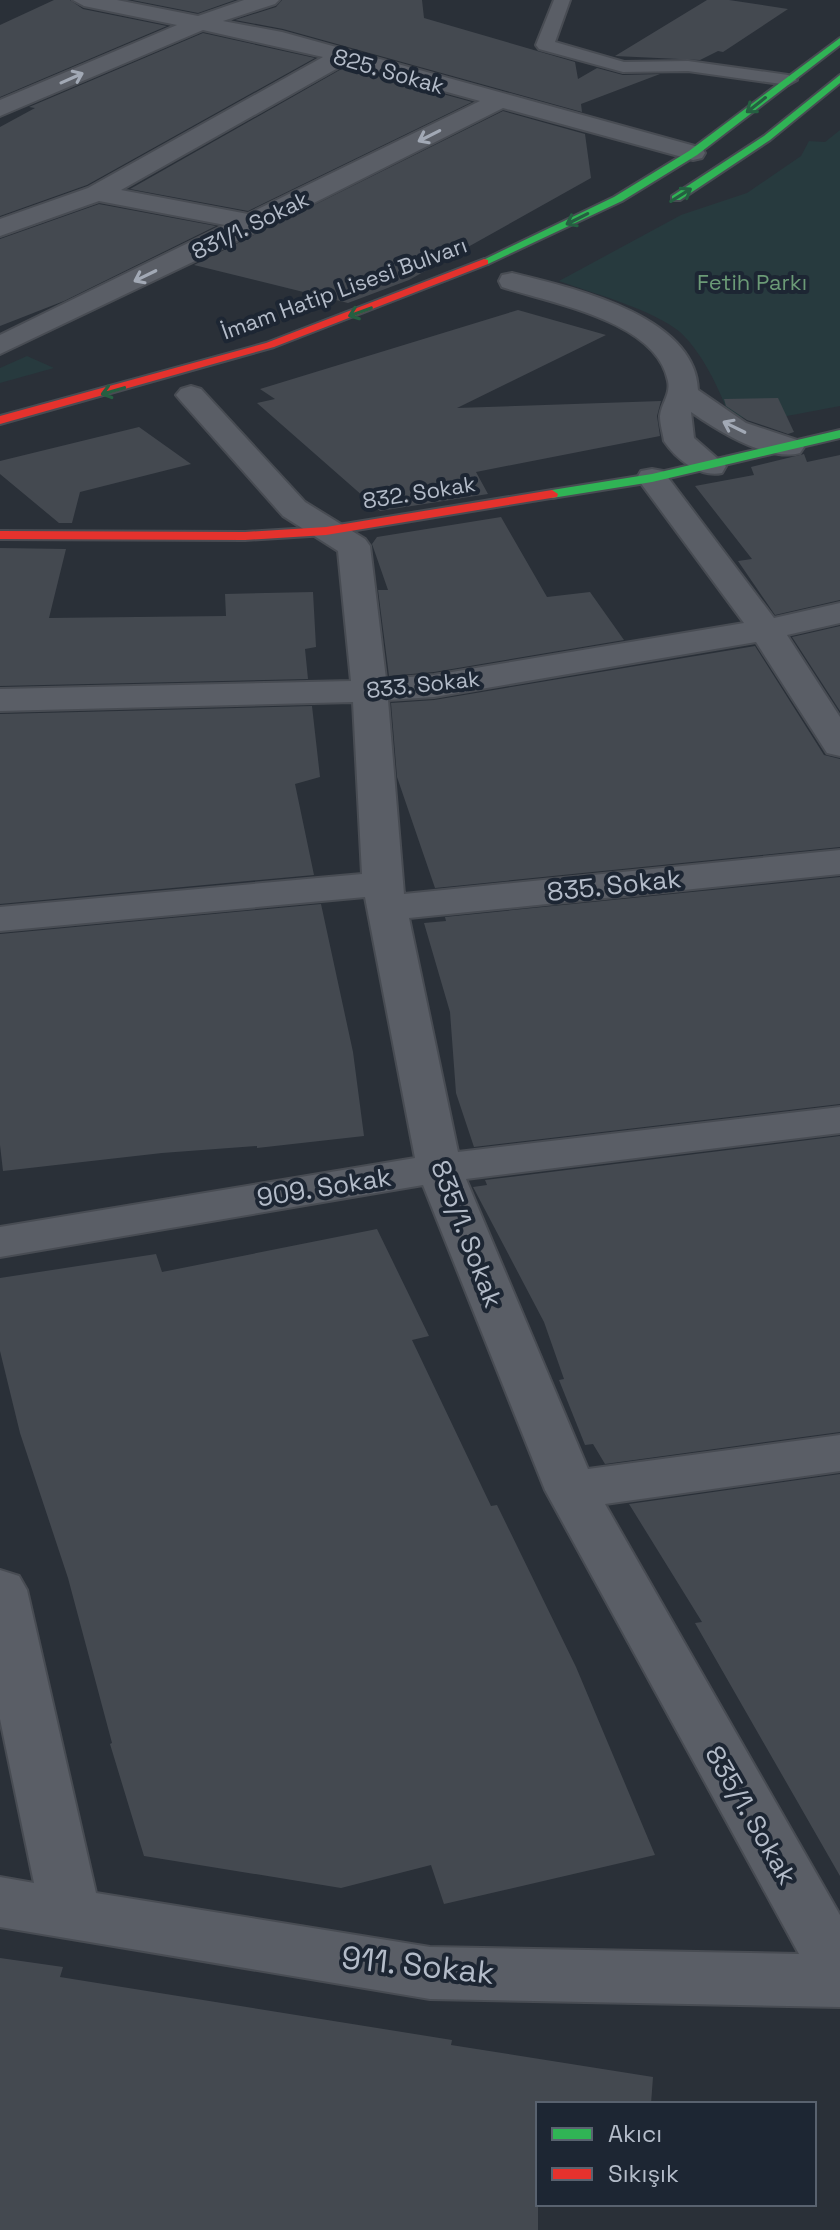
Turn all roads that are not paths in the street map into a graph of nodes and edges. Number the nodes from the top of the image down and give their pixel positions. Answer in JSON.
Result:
{"nodes":[{"id":1,"x":84,"y":0,"type":"edge"},
{"id":2,"x":268,"y":0,"type":"edge"},
{"id":3,"x":562,"y":0,"type":"edge"},
{"id":4,"x":203,"y":22,"type":"junction"},
{"id":5,"x":833,"y":39,"type":"edge"},
{"id":6,"x":340,"y":57,"type":"junction"},
{"id":7,"x":840,"y":78,"type":"edge"},
{"id":8,"x":788,"y":80,"type":"junction"},
{"id":9,"x":498,"y":101,"type":"junction"},
{"id":10,"x":0,"y":109,"type":"edge"},
{"id":11,"x":693,"y":153,"type":"junction"},
{"id":12,"x":97,"y":193,"type":"junction"},
{"id":13,"x":12,"y":198,"type":"dead end"},
{"id":14,"x":662,"y":206,"type":"dead end"},
{"id":15,"x":47,"y":212,"type":"junction"},
{"id":16,"x":255,"y":223,"type":"junction"},
{"id":17,"x":0,"y":228,"type":"edge"},
{"id":18,"x":500,"y":284,"type":"joint"},
{"id":19,"x":434,"y":285,"type":"junction"},
{"id":20,"x":0,"y":346,"type":"edge"},
{"id":21,"x":194,"y":394,"type":"dead end"},
{"id":22,"x":685,"y":394,"type":"junction"},
{"id":23,"x":0,"y":420,"type":"edge"},
{"id":24,"x":840,"y":434,"type":"edge"},
{"id":25,"x":789,"y":447,"type":"junction"},
{"id":26,"x":711,"y":466,"type":"junction"},
{"id":27,"x":652,"y":478,"type":"junction"},
{"id":28,"x":326,"y":531,"type":"junction"},
{"id":29,"x":0,"y":535,"type":"edge"},
{"id":30,"x":840,"y":613,"type":"edge"},
{"id":31,"x":766,"y":630,"type":"junction"},
{"id":32,"x":370,"y":691,"type":"junction"},
{"id":33,"x":0,"y":700,"type":"edge"},
{"id":34,"x":840,"y":745,"type":"edge"},
{"id":35,"x":840,"y":862,"type":"edge"},
{"id":36,"x":385,"y":896,"type":"junction"},
{"id":37,"x":0,"y":919,"type":"edge"},
{"id":38,"x":840,"y":1120,"type":"edge"},
{"id":39,"x":439,"y":1168,"type":"junction"},
{"id":40,"x":0,"y":1242,"type":"edge"},
{"id":41,"x":840,"y":1453,"type":"edge"},
{"id":42,"x":571,"y":1490,"type":"junction"},
{"id":43,"x":0,"y":1590,"type":"edge"},
{"id":44,"x":0,"y":1902,"type":"edge"},
{"id":45,"x":71,"y":1914,"type":"junction"},
{"id":46,"x":840,"y":1971,"type":"edge"},
{"id":47,"x":840,"y":1981,"type":"edge"}],
"edges":[{"from":1,"to":4,"type":"street","name":"825. Sokak"},
{"from":2,"to":4,"type":"street"},
{"from":3,"to":8,"type":"lane"},
{"from":4,"to":6,"type":"street","name":"825. Sokak"},
{"from":10,"to":4,"type":"street","one_way":true},
{"from":5,"to":8,"type":"main road","name":"İmam Hatip Lisesi Bulvarı"},
{"from":6,"to":9,"type":"street","name":"825. Sokak"},
{"from":6,"to":12,"type":"street"},
{"from":14,"to":7,"type":"main road","one_way":true},
{"from":8,"to":11,"type":"main road","name":"İmam Hatip Lisesi Bulvarı","one_way":true},
{"from":9,"to":11,"type":"street","name":"825. Sokak"},
{"from":9,"to":16,"type":"street","name":"831/1. Sokak","one_way":true},
{"from":11,"to":19,"type":"main road","name":"İmam Hatip Lisesi Bulvarı","one_way":true},
{"from":12,"to":15,"type":"street"},
{"from":12,"to":16,"type":"street"},
{"from":13,"to":15,"type":"street"},
{"from":15,"to":17,"type":"street"},
{"from":16,"to":20,"type":"street","name":"831/1. Sokak","one_way":true},
{"from":18,"to":19,"type":"main road"},
{"from":18,"to":22,"type":"street"},
{"from":19,"to":23,"type":"main road","name":"İmam Hatip Lisesi Bulvarı","one_way":true},
{"from":21,"to":28,"type":"street","name":"835/1. Sokak"},
{"from":25,"to":22,"type":"street","one_way":true},
{"from":22,"to":26,"type":"street"},
{"from":24,"to":25,"type":"main road","name":"832. Sokak"},
{"from":25,"to":26,"type":"main road","name":"832. Sokak"},
{"from":26,"to":27,"type":"main road","name":"832. Sokak"},
{"from":27,"to":28,"type":"main road","name":"832. Sokak"},
{"from":27,"to":31,"type":"street"},
{"from":28,"to":29,"type":"main road","name":"832. Sokak"},
{"from":28,"to":32,"type":"street","name":"835/1. Sokak"},
{"from":30,"to":31,"type":"street","name":"833. Sokak"},
{"from":31,"to":32,"type":"street","name":"833. Sokak"},
{"from":31,"to":34,"type":"street"},
{"from":32,"to":33,"type":"street","name":"833. Sokak"},
{"from":32,"to":36,"type":"street","name":"835/1. Sokak"},
{"from":35,"to":36,"type":"street","name":"835. Sokak"},
{"from":36,"to":37,"type":"street","name":"835. Sokak"},
{"from":36,"to":39,"type":"street","name":"835/1. Sokak"},
{"from":38,"to":39,"type":"street","name":"909. Sokak"},
{"from":39,"to":40,"type":"street","name":"909. Sokak"},
{"from":39,"to":42,"type":"street","name":"835/1. Sokak"},
{"from":41,"to":42,"type":"street"},
{"from":42,"to":46,"type":"street","name":"835/1. Sokak"},
{"from":43,"to":45,"type":"street"},
{"from":44,"to":45,"type":"street","name":"911. Sokak"},
{"from":45,"to":47,"type":"street","name":"911. Sokak"}]}
